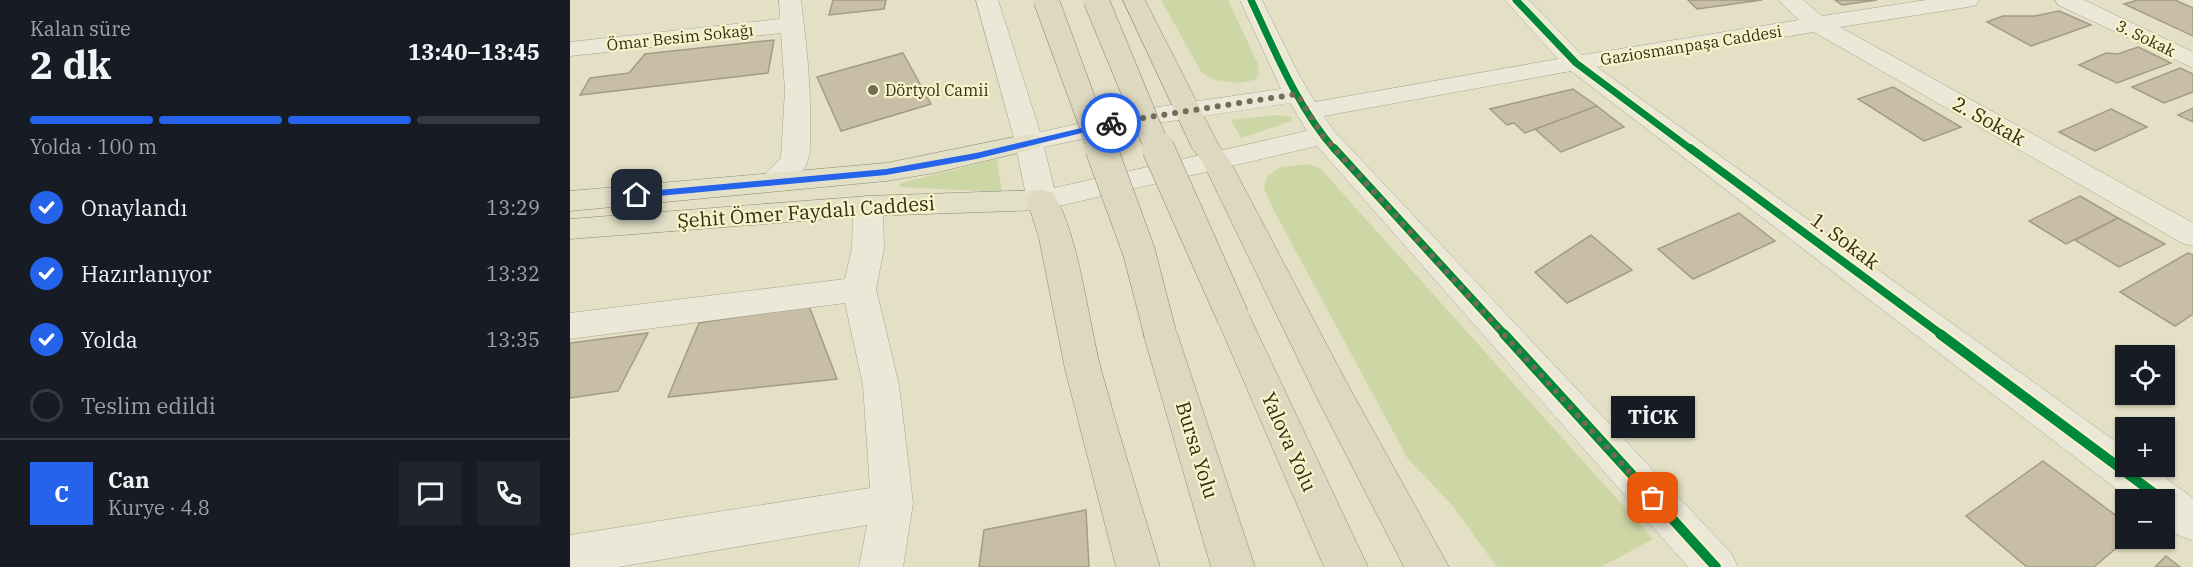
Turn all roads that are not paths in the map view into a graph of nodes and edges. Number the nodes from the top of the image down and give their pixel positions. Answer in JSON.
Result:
{"nodes":[{"id":1,"x":987,"y":0,"type":"edge"},
{"id":2,"x":1046,"y":0,"type":"edge"},
{"id":3,"x":1096,"y":0,"type":"edge"},
{"id":4,"x":1134,"y":0,"type":"edge"},
{"id":5,"x":1251,"y":0,"type":"edge"},
{"id":6,"x":1516,"y":0,"type":"edge"},
{"id":7,"x":1789,"y":0,"type":"edge"},
{"id":8,"x":1968,"y":0,"type":"edge"},
{"id":9,"x":2066,"y":0,"type":"edge"},
{"id":10,"x":790,"y":13,"type":"edge"},
{"id":11,"x":1817,"y":24,"type":"junction"},
{"id":12,"x":570,"y":49,"type":"edge"},
{"id":13,"x":2193,"y":61,"type":"edge"},
{"id":14,"x":1576,"y":63,"type":"junction"},
{"id":15,"x":1304,"y":104,"type":"junction"},
{"id":16,"x":1189,"y":110,"type":"junction"},
{"id":17,"x":1029,"y":142,"type":"junction"},
{"id":18,"x":1216,"y":161,"type":"junction"},
{"id":19,"x":772,"y":183,"type":"junction"},
{"id":20,"x":1042,"y":200,"type":"junction"},
{"id":21,"x":570,"y":201,"type":"edge"},
{"id":22,"x":868,"y":206,"type":"junction"},
{"id":23,"x":570,"y":229,"type":"edge"},
{"id":24,"x":2193,"y":236,"type":"edge"},
{"id":25,"x":859,"y":289,"type":"junction"},
{"id":26,"x":570,"y":326,"type":"edge"},
{"id":27,"x":2149,"y":489,"type":"edge"},
{"id":28,"x":892,"y":503,"type":"junction"},
{"id":29,"x":2175,"y":508,"type":"edge"},
{"id":30,"x":2193,"y":522,"type":"edge"},
{"id":31,"x":570,"y":555,"type":"edge"},
{"id":32,"x":881,"y":567,"type":"edge"},
{"id":33,"x":1138,"y":567,"type":"edge"},
{"id":34,"x":1233,"y":567,"type":"edge"},
{"id":35,"x":1346,"y":567,"type":"edge"},
{"id":36,"x":1427,"y":567,"type":"edge"},
{"id":37,"x":1716,"y":567,"type":"edge"}],
"edges":[{"from":1,"to":17,"type":"street"},
{"from":2,"to":34,"type":"highway","name":"Bursa Yolu","bridge":true},
{"from":3,"to":35,"type":"highway","name":"Yalova Yolu","bridge":true},
{"from":4,"to":16,"type":"highway"},
{"from":5,"to":15,"type":"street"},
{"from":6,"to":14,"type":"street","name":"1. Sokak"},
{"from":7,"to":11,"type":"street","name":"2. Sokak"},
{"from":8,"to":11,"type":"street","name":"Gaziosmanpaşa Caddesi"},
{"from":9,"to":13,"type":"street","name":"3. Sokak"},
{"from":10,"to":12,"type":"street","name":"Ömar Besim Sokağı"},
{"from":10,"to":19,"type":"street"},
{"from":11,"to":14,"type":"street","name":"Gaziosmanpaşa Caddesi"},
{"from":11,"to":24,"type":"street","name":"2. Sokak"},
{"from":14,"to":15,"type":"street","name":"Gaziosmanpaşa Caddesi"},
{"from":14,"to":27,"type":"street","name":"1. Sokak"},
{"from":15,"to":16,"type":"street"},
{"from":15,"to":18,"type":"street"},
{"from":15,"to":37,"type":"street"},
{"from":16,"to":17,"type":"street"},
{"from":16,"to":18,"type":"highway"},
{"from":17,"to":19,"type":"main road","name":"Şehit Ömer Faydalı Caddesi"},
{"from":17,"to":20,"type":"street"},
{"from":18,"to":20,"type":"street"},
{"from":18,"to":36,"type":"highway"},
{"from":19,"to":21,"type":"main road","name":"Şehit Ömer Faydalı Caddesi"},
{"from":20,"to":22,"type":"main road","name":"Şehit Ömer Faydalı Caddesi"},
{"from":20,"to":33,"type":"highway"},
{"from":22,"to":23,"type":"main road","name":"Şehit Ömer Faydalı Caddesi"},
{"from":22,"to":25,"type":"street"},
{"from":25,"to":26,"type":"street"},
{"from":25,"to":28,"type":"street"},
{"from":28,"to":31,"type":"street"},
{"from":28,"to":32,"type":"street"},
{"from":29,"to":30,"type":"street","name":"1. Sokak"}]}
